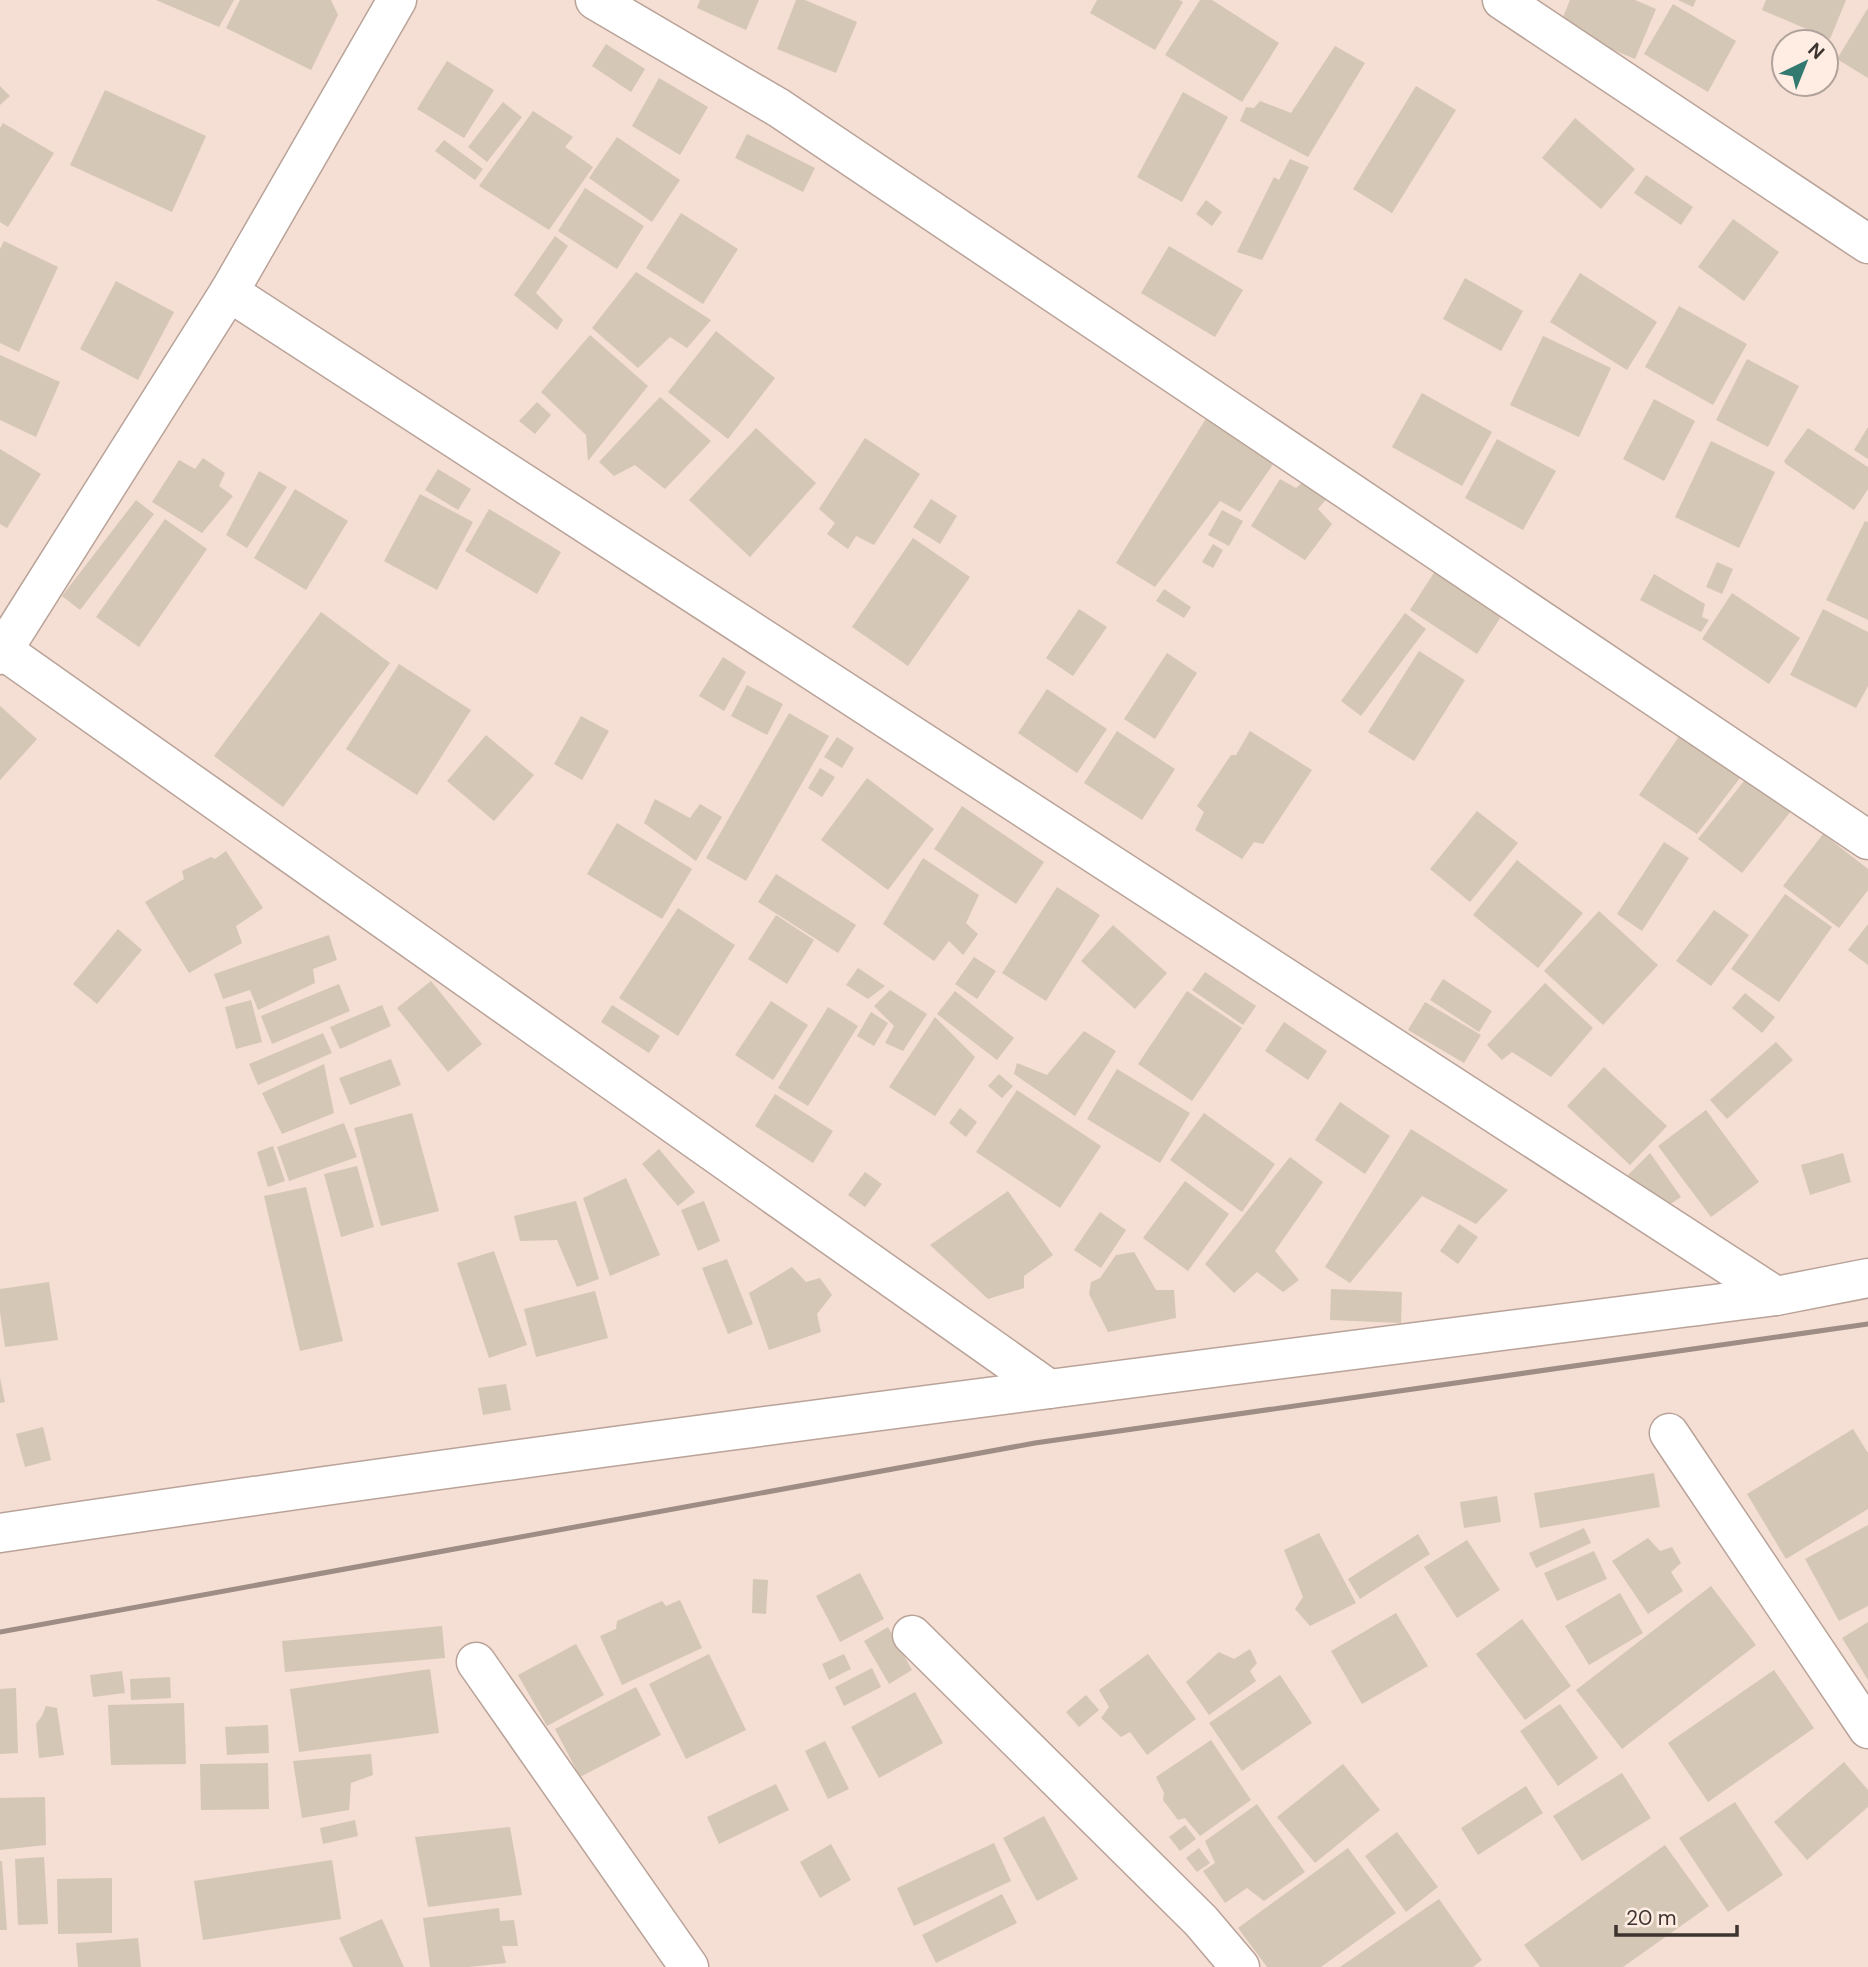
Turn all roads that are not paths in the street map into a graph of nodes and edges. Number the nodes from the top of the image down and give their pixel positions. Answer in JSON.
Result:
{"nodes":[{"id":1,"x":397,"y":0,"type":"edge"},
{"id":2,"x":595,"y":0,"type":"edge"},
{"id":3,"x":1502,"y":0,"type":"edge"},
{"id":4,"x":1868,"y":244,"type":"edge"},
{"id":5,"x":229,"y":292,"type":"junction"},
{"id":6,"x":2,"y":653,"type":"edge"},
{"id":7,"x":1868,"y":840,"type":"edge"},
{"id":8,"x":1868,"y":1278,"type":"edge"},
{"id":9,"x":1776,"y":1296,"type":"junction"},
{"id":10,"x":1049,"y":1389,"type":"junction"},
{"id":11,"x":1669,"y":1433,"type":"dead end"},
{"id":12,"x":0,"y":1533,"type":"edge"},
{"id":13,"x":912,"y":1635,"type":"dead end"},
{"id":14,"x":476,"y":1662,"type":"dead end"},
{"id":15,"x":1868,"y":1729,"type":"edge"},
{"id":16,"x":689,"y":1967,"type":"edge"},
{"id":17,"x":1240,"y":1967,"type":"edge"}],
"edges":[{"from":1,"to":5,"type":"street"},
{"from":2,"to":7,"type":"street"},
{"from":3,"to":4,"type":"street"},
{"from":5,"to":6,"type":"street"},
{"from":5,"to":9,"type":"street"},
{"from":6,"to":10,"type":"street"},
{"from":8,"to":9,"type":"street"},
{"from":9,"to":10,"type":"street"},
{"from":10,"to":12,"type":"street"},
{"from":11,"to":15,"type":"street"},
{"from":13,"to":17,"type":"street"},
{"from":14,"to":16,"type":"street"}]}
